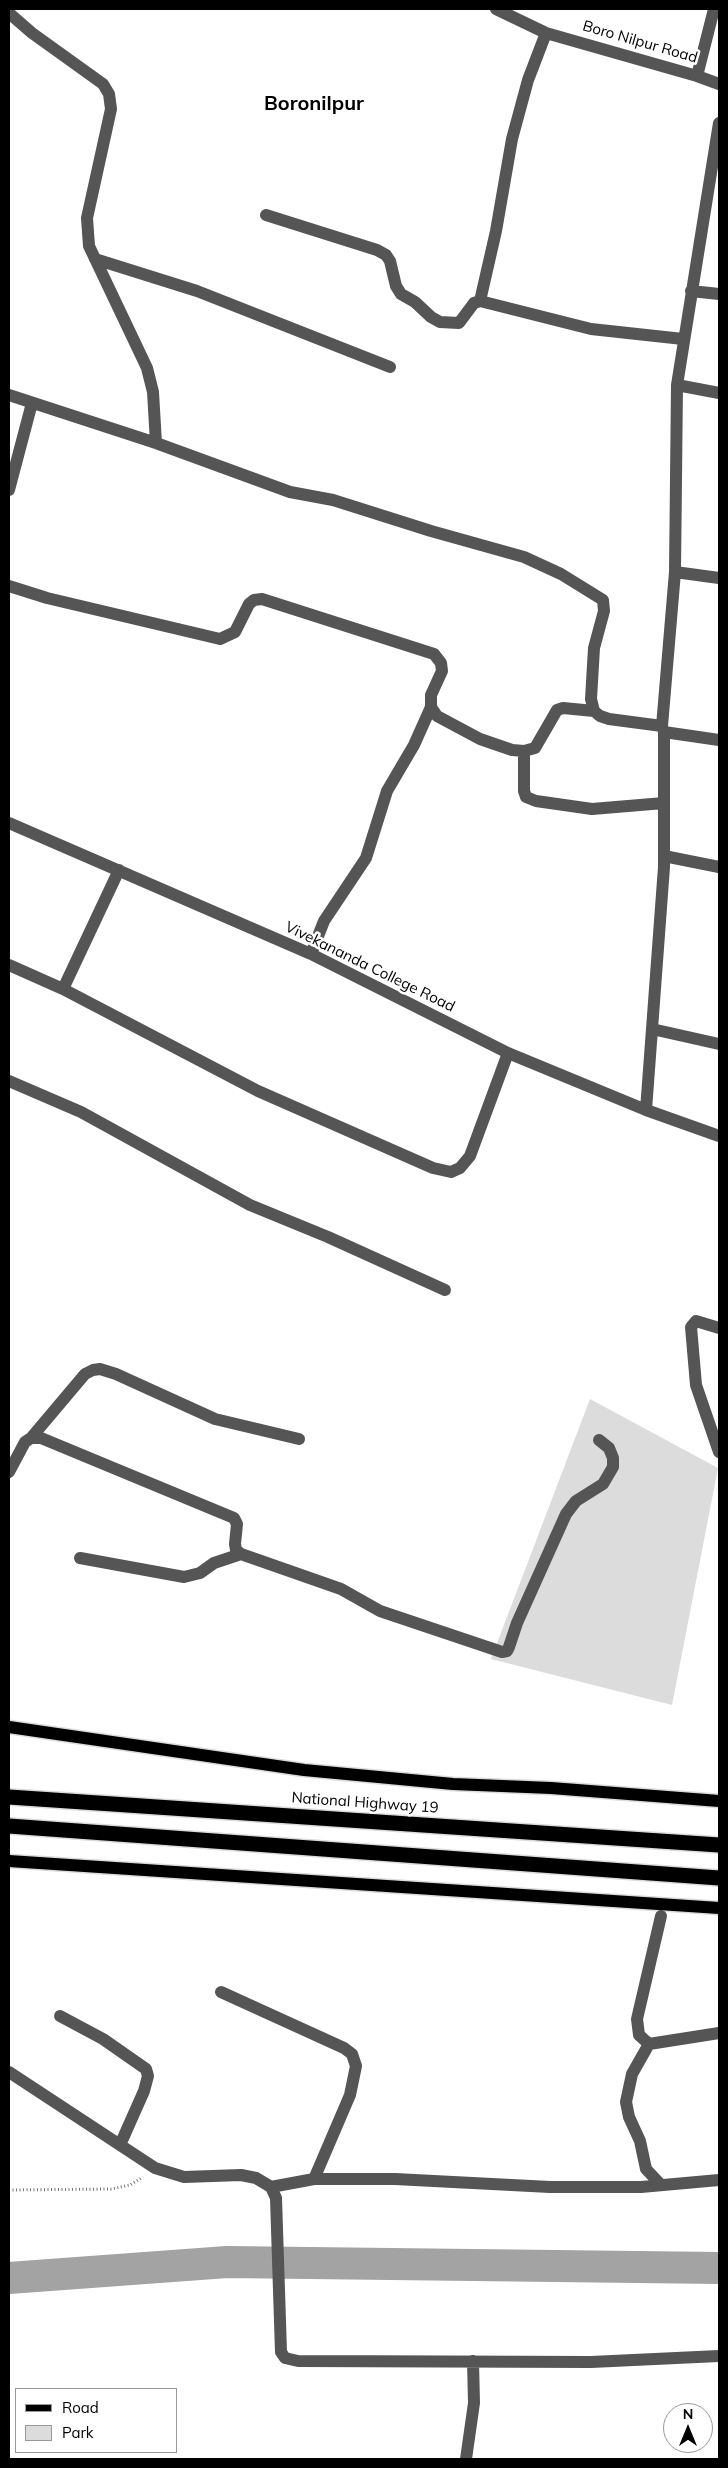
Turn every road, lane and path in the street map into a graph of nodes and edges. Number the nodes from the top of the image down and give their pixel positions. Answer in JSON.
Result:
{"nodes":[{"id":1,"x":496,"y":9,"type":"edge"},
{"id":2,"x":714,"y":9,"type":"edge"},
{"id":3,"x":511,"y":12,"type":"edge"},
{"id":4,"x":9,"y":13,"type":"edge"},
{"id":5,"x":546,"y":33,"type":"junction"},
{"id":6,"x":697,"y":76,"type":"junction"},
{"id":7,"x":719,"y":84,"type":"edge"},
{"id":8,"x":719,"y":123,"type":"edge"},
{"id":9,"x":266,"y":215,"type":"dead end"},
{"id":10,"x":95,"y":259,"type":"junction"},
{"id":11,"x":691,"y":291,"type":"junction"},
{"id":12,"x":719,"y":294,"type":"edge"},
{"id":13,"x":480,"y":301,"type":"junction"},
{"id":14,"x":683,"y":339,"type":"junction"},
{"id":15,"x":390,"y":366,"type":"dead end"},
{"id":16,"x":677,"y":385,"type":"junction"},
{"id":17,"x":719,"y":393,"type":"edge"},
{"id":18,"x":9,"y":395,"type":"edge"},
{"id":19,"x":32,"y":403,"type":"junction"},
{"id":20,"x":156,"y":443,"type":"junction"},
{"id":21,"x":9,"y":490,"type":"edge"},
{"id":22,"x":675,"y":572,"type":"junction"},
{"id":23,"x":719,"y":578,"type":"edge"},
{"id":24,"x":9,"y":586,"type":"edge"},
{"id":25,"x":431,"y":708,"type":"junction"},
{"id":26,"x":594,"y":711,"type":"junction"},
{"id":27,"x":663,"y":729,"type":"junction"},
{"id":28,"x":719,"y":740,"type":"edge"},
{"id":29,"x":524,"y":751,"type":"junction"},
{"id":30,"x":664,"y":802,"type":"junction"},
{"id":31,"x":9,"y":823,"type":"edge"},
{"id":32,"x":664,"y":856,"type":"junction"},
{"id":33,"x":719,"y":867,"type":"edge"},
{"id":34,"x":119,"y":870,"type":"junction"},
{"id":35,"x":311,"y":954,"type":"junction"},
{"id":36,"x":9,"y":965,"type":"edge"},
{"id":37,"x":63,"y":989,"type":"junction"},
{"id":38,"x":652,"y":1029,"type":"junction"},
{"id":39,"x":719,"y":1044,"type":"edge"},
{"id":40,"x":508,"y":1053,"type":"junction"},
{"id":41,"x":9,"y":1081,"type":"edge"},
{"id":42,"x":646,"y":1110,"type":"junction"},
{"id":43,"x":719,"y":1136,"type":"edge"},
{"id":44,"x":445,"y":1290,"type":"dead end"},
{"id":45,"x":719,"y":1328,"type":"edge"},
{"id":46,"x":31,"y":1438,"type":"junction"},
{"id":47,"x":299,"y":1439,"type":"dead end"},
{"id":48,"x":599,"y":1440,"type":"dead end"},
{"id":49,"x":719,"y":1452,"type":"edge"},
{"id":50,"x":9,"y":1472,"type":"edge"},
{"id":51,"x":241,"y":1554,"type":"junction"},
{"id":52,"x":80,"y":1558,"type":"dead end"},
{"id":53,"x":9,"y":1728,"type":"edge"},
{"id":54,"x":9,"y":1797,"type":"edge"},
{"id":55,"x":719,"y":1801,"type":"edge"},
{"id":56,"x":9,"y":1826,"type":"edge"},
{"id":57,"x":719,"y":1845,"type":"edge"},
{"id":58,"x":9,"y":1861,"type":"edge"},
{"id":59,"x":719,"y":1878,"type":"edge"},
{"id":60,"x":719,"y":1908,"type":"edge"},
{"id":61,"x":660,"y":1916,"type":"dead end"},
{"id":62,"x":220,"y":1992,"type":"dead end"},
{"id":63,"x":60,"y":2016,"type":"dead end"},
{"id":64,"x":719,"y":2033,"type":"edge"},
{"id":65,"x":649,"y":2044,"type":"junction"},
{"id":66,"x":9,"y":2072,"type":"edge"},
{"id":67,"x":120,"y":2145,"type":"junction"},
{"id":68,"x":155,"y":2168,"type":"junction"},
{"id":69,"x":314,"y":2179,"type":"junction"},
{"id":70,"x":719,"y":2180,"type":"edge"},
{"id":71,"x":661,"y":2185,"type":"junction"},
{"id":72,"x":9,"y":2190,"type":"edge"},
{"id":73,"x":274,"y":2192,"type":"junction"},
{"id":74,"x":719,"y":2356,"type":"edge"},
{"id":75,"x":473,"y":2361,"type":"junction"},
{"id":76,"x":466,"y":2459,"type":"edge"}],
"edges":[{"from":1,"to":3,"type":"street","name":"Boro Nilpur Road"},
{"from":2,"to":6,"type":"street"},
{"from":3,"to":5,"type":"street","name":"Boro Nilpur Road"},
{"from":4,"to":10,"type":"street"},
{"from":5,"to":6,"type":"street","name":"Boro Nilpur Road"},
{"from":5,"to":13,"type":"street"},
{"from":6,"to":7,"type":"street","name":"Boro Nilpur Road"},
{"from":8,"to":11,"type":"street"},
{"from":9,"to":13,"type":"street"},
{"from":10,"to":15,"type":"street"},
{"from":10,"to":20,"type":"street"},
{"from":11,"to":12,"type":"street"},
{"from":11,"to":14,"type":"street"},
{"from":13,"to":14,"type":"street"},
{"from":14,"to":16,"type":"street"},
{"from":16,"to":17,"type":"street"},
{"from":16,"to":22,"type":"street"},
{"from":18,"to":19,"type":"street"},
{"from":19,"to":20,"type":"street"},
{"from":19,"to":21,"type":"street"},
{"from":20,"to":26,"type":"street"},
{"from":22,"to":23,"type":"street"},
{"from":22,"to":27,"type":"street"},
{"from":24,"to":25,"type":"street"},
{"from":25,"to":29,"type":"street"},
{"from":25,"to":35,"type":"street"},
{"from":26,"to":27,"type":"street"},
{"from":26,"to":29,"type":"street"},
{"from":27,"to":28,"type":"street"},
{"from":27,"to":30,"type":"street"},
{"from":29,"to":30,"type":"street"},
{"from":30,"to":32,"type":"street"},
{"from":31,"to":34,"type":"street","name":"Vivekananda College Road"},
{"from":32,"to":33,"type":"street"},
{"from":32,"to":38,"type":"street"},
{"from":34,"to":35,"type":"street","name":"Vivekananda College Road"},
{"from":34,"to":37,"type":"street"},
{"from":35,"to":40,"type":"street","name":"Vivekananda College Road"},
{"from":36,"to":37,"type":"street"},
{"from":37,"to":40,"type":"street"},
{"from":38,"to":39,"type":"street"},
{"from":38,"to":42,"type":"street"},
{"from":40,"to":42,"type":"street","name":"Vivekananda College Road"},
{"from":41,"to":44,"type":"street"},
{"from":42,"to":43,"type":"street","name":"Vivekananda College Road"},
{"from":45,"to":49,"type":"street"},
{"from":46,"to":47,"type":"street"},
{"from":46,"to":50,"type":"street"},
{"from":46,"to":51,"type":"street"},
{"from":48,"to":51,"type":"street"},
{"from":51,"to":52,"type":"street"},
{"from":53,"to":55,"type":"main road"},
{"from":54,"to":57,"type":"highway","name":"National Highway 19"},
{"from":56,"to":59,"type":"highway"},
{"from":58,"to":60,"type":"main road"},
{"from":61,"to":65,"type":"street"},
{"from":62,"to":69,"type":"street"},
{"from":63,"to":67,"type":"street"},
{"from":64,"to":65,"type":"street"},
{"from":65,"to":71,"type":"street"},
{"from":66,"to":67,"type":"street"},
{"from":67,"to":68,"type":"street"},
{"from":68,"to":72,"type":"path"},
{"from":68,"to":73,"type":"street"},
{"from":69,"to":71,"type":"street"},
{"from":69,"to":73,"type":"street"},
{"from":70,"to":71,"type":"street"},
{"from":73,"to":75,"type":"street"},
{"from":74,"to":75,"type":"street"},
{"from":75,"to":76,"type":"street"}]}
